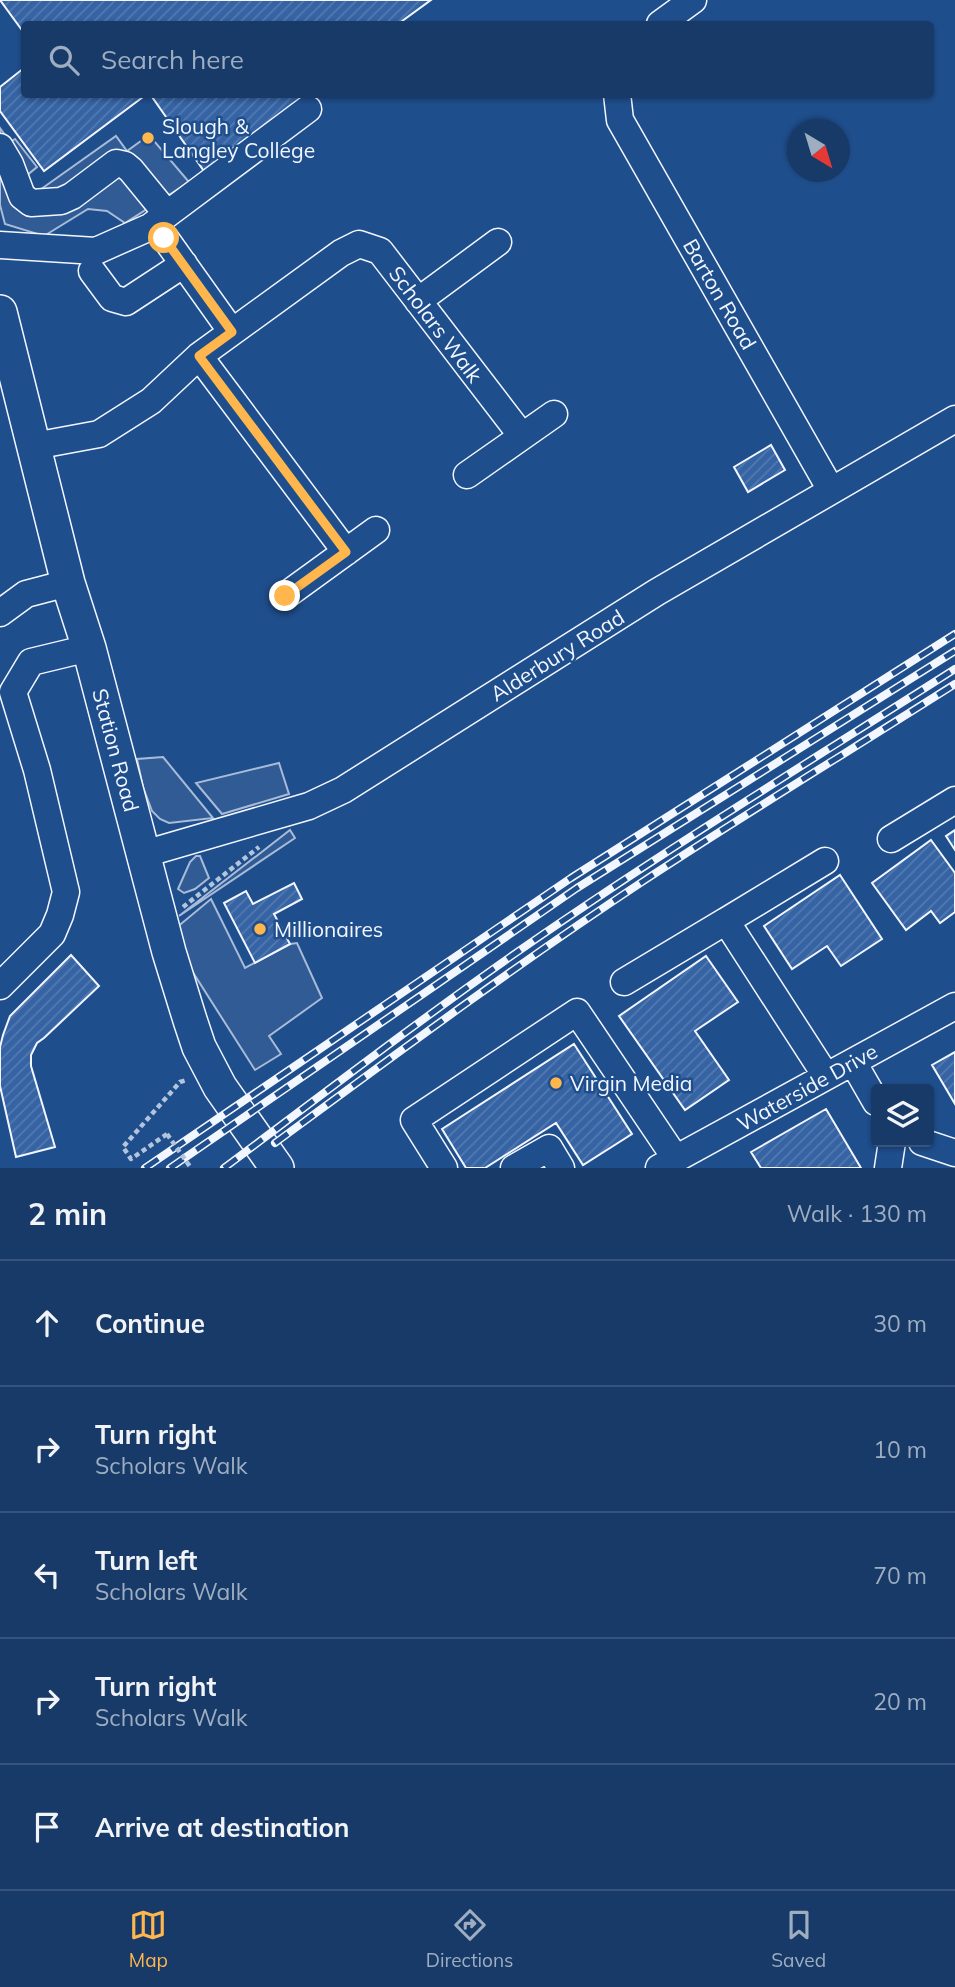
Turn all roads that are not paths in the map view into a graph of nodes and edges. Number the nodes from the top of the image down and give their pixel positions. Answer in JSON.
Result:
{"nodes":[{"id":1,"x":693,"y":0,"type":"edge"},
{"id":2,"x":664,"y":21,"type":"edge"},
{"id":3,"x":617,"y":98,"type":"edge"},
{"id":4,"x":308,"y":110,"type":"dead end"},
{"id":5,"x":0,"y":147,"type":"edge"},
{"id":6,"x":166,"y":226,"type":"junction"},
{"id":7,"x":498,"y":242,"type":"dead end"},
{"id":8,"x":0,"y":245,"type":"edge"},
{"id":9,"x":184,"y":264,"type":"junction"},
{"id":10,"x":92,"y":271,"type":"dead end"},
{"id":11,"x":418,"y":301,"type":"junction"},
{"id":12,"x":0,"y":312,"type":"edge"},
{"id":13,"x":232,"y":332,"type":"junction"},
{"id":14,"x":199,"y":356,"type":"junction"},
{"id":15,"x":554,"y":414,"type":"dead end"},
{"id":16,"x":955,"y":419,"type":"edge"},
{"id":17,"x":522,"y":436,"type":"junction"},
{"id":18,"x":34,"y":446,"type":"junction"},
{"id":19,"x":467,"y":475,"type":"dead end"},
{"id":20,"x":831,"y":490,"type":"junction"},
{"id":21,"x":376,"y":530,"type":"dead end"},
{"id":22,"x":346,"y":552,"type":"junction"},
{"id":23,"x":68,"y":583,"type":"junction"},
{"id":24,"x":285,"y":596,"type":"dead end"},
{"id":25,"x":0,"y":613,"type":"edge"},
{"id":26,"x":89,"y":648,"type":"junction"},
{"id":27,"x":0,"y":695,"type":"edge"},
{"id":28,"x":23,"y":722,"type":"junction"},
{"id":29,"x":955,"y":800,"type":"edge"},
{"id":30,"x":891,"y":839,"type":"dead end"},
{"id":31,"x":144,"y":854,"type":"junction"},
{"id":32,"x":825,"y":861,"type":"dead end"},
{"id":33,"x":726,"y":921,"type":"junction"},
{"id":34,"x":624,"y":982,"type":"dead end"},
{"id":35,"x":0,"y":986,"type":"edge"},
{"id":36,"x":955,"y":1006,"type":"edge"},
{"id":37,"x":853,"y":1062,"type":"junction"},
{"id":38,"x":827,"y":1076,"type":"junction"},
{"id":39,"x":871,"y":1093,"type":"edge"},
{"id":40,"x":934,"y":1146,"type":"edge"},
{"id":41,"x":891,"y":1147,"type":"edge"},
{"id":42,"x":955,"y":1153,"type":"edge"},
{"id":43,"x":667,"y":1163,"type":"edge"},
{"id":44,"x":277,"y":1168,"type":"edge"},
{"id":45,"x":444,"y":1168,"type":"edge"},
{"id":46,"x":514,"y":1168,"type":"edge"},
{"id":47,"x":561,"y":1168,"type":"edge"},
{"id":48,"x":888,"y":1168,"type":"edge"}],
"edges":[{"from":1,"to":2,"type":"street"},
{"from":3,"to":20,"type":"street","name":"Barton Road"},
{"from":4,"to":6,"type":"street"},
{"from":5,"to":6,"type":"street"},
{"from":6,"to":8,"type":"street"},
{"from":6,"to":9,"type":"street"},
{"from":7,"to":11,"type":"street"},
{"from":9,"to":10,"type":"street"},
{"from":9,"to":13,"type":"street"},
{"from":11,"to":13,"type":"street","name":"Scholars Walk"},
{"from":11,"to":17,"type":"street","name":"Scholars Walk"},
{"from":12,"to":18,"type":"main road","name":"Station Road"},
{"from":13,"to":14,"type":"street","name":"Scholars Walk"},
{"from":14,"to":18,"type":"street","name":"Scholars Walk"},
{"from":14,"to":22,"type":"street"},
{"from":15,"to":17,"type":"street"},
{"from":16,"to":20,"type":"street","name":"Alderbury Road"},
{"from":17,"to":19,"type":"street"},
{"from":18,"to":23,"type":"main road","name":"Station Road"},
{"from":20,"to":31,"type":"street","name":"Alderbury Road"},
{"from":21,"to":22,"type":"street"},
{"from":22,"to":24,"type":"street"},
{"from":23,"to":25,"type":"street"},
{"from":23,"to":26,"type":"main road","name":"Station Road"},
{"from":26,"to":28,"type":"street"},
{"from":26,"to":31,"type":"main road","name":"Station Road"},
{"from":27,"to":28,"type":"street"},
{"from":28,"to":35,"type":"street"},
{"from":29,"to":30,"type":"street"},
{"from":31,"to":44,"type":"main road","name":"Station Road"},
{"from":32,"to":33,"type":"street"},
{"from":33,"to":34,"type":"street"},
{"from":33,"to":38,"type":"street"},
{"from":36,"to":37,"type":"street","name":"Waterside Drive"},
{"from":37,"to":38,"type":"street","name":"Waterside Drive"},
{"from":37,"to":39,"type":"street"},
{"from":38,"to":43,"type":"street","name":"Waterside Drive"},
{"from":40,"to":42,"type":"street"},
{"from":41,"to":48,"type":"street"},
{"from":43,"to":45,"type":"street"},
{"from":46,"to":47,"type":"street"}]}
